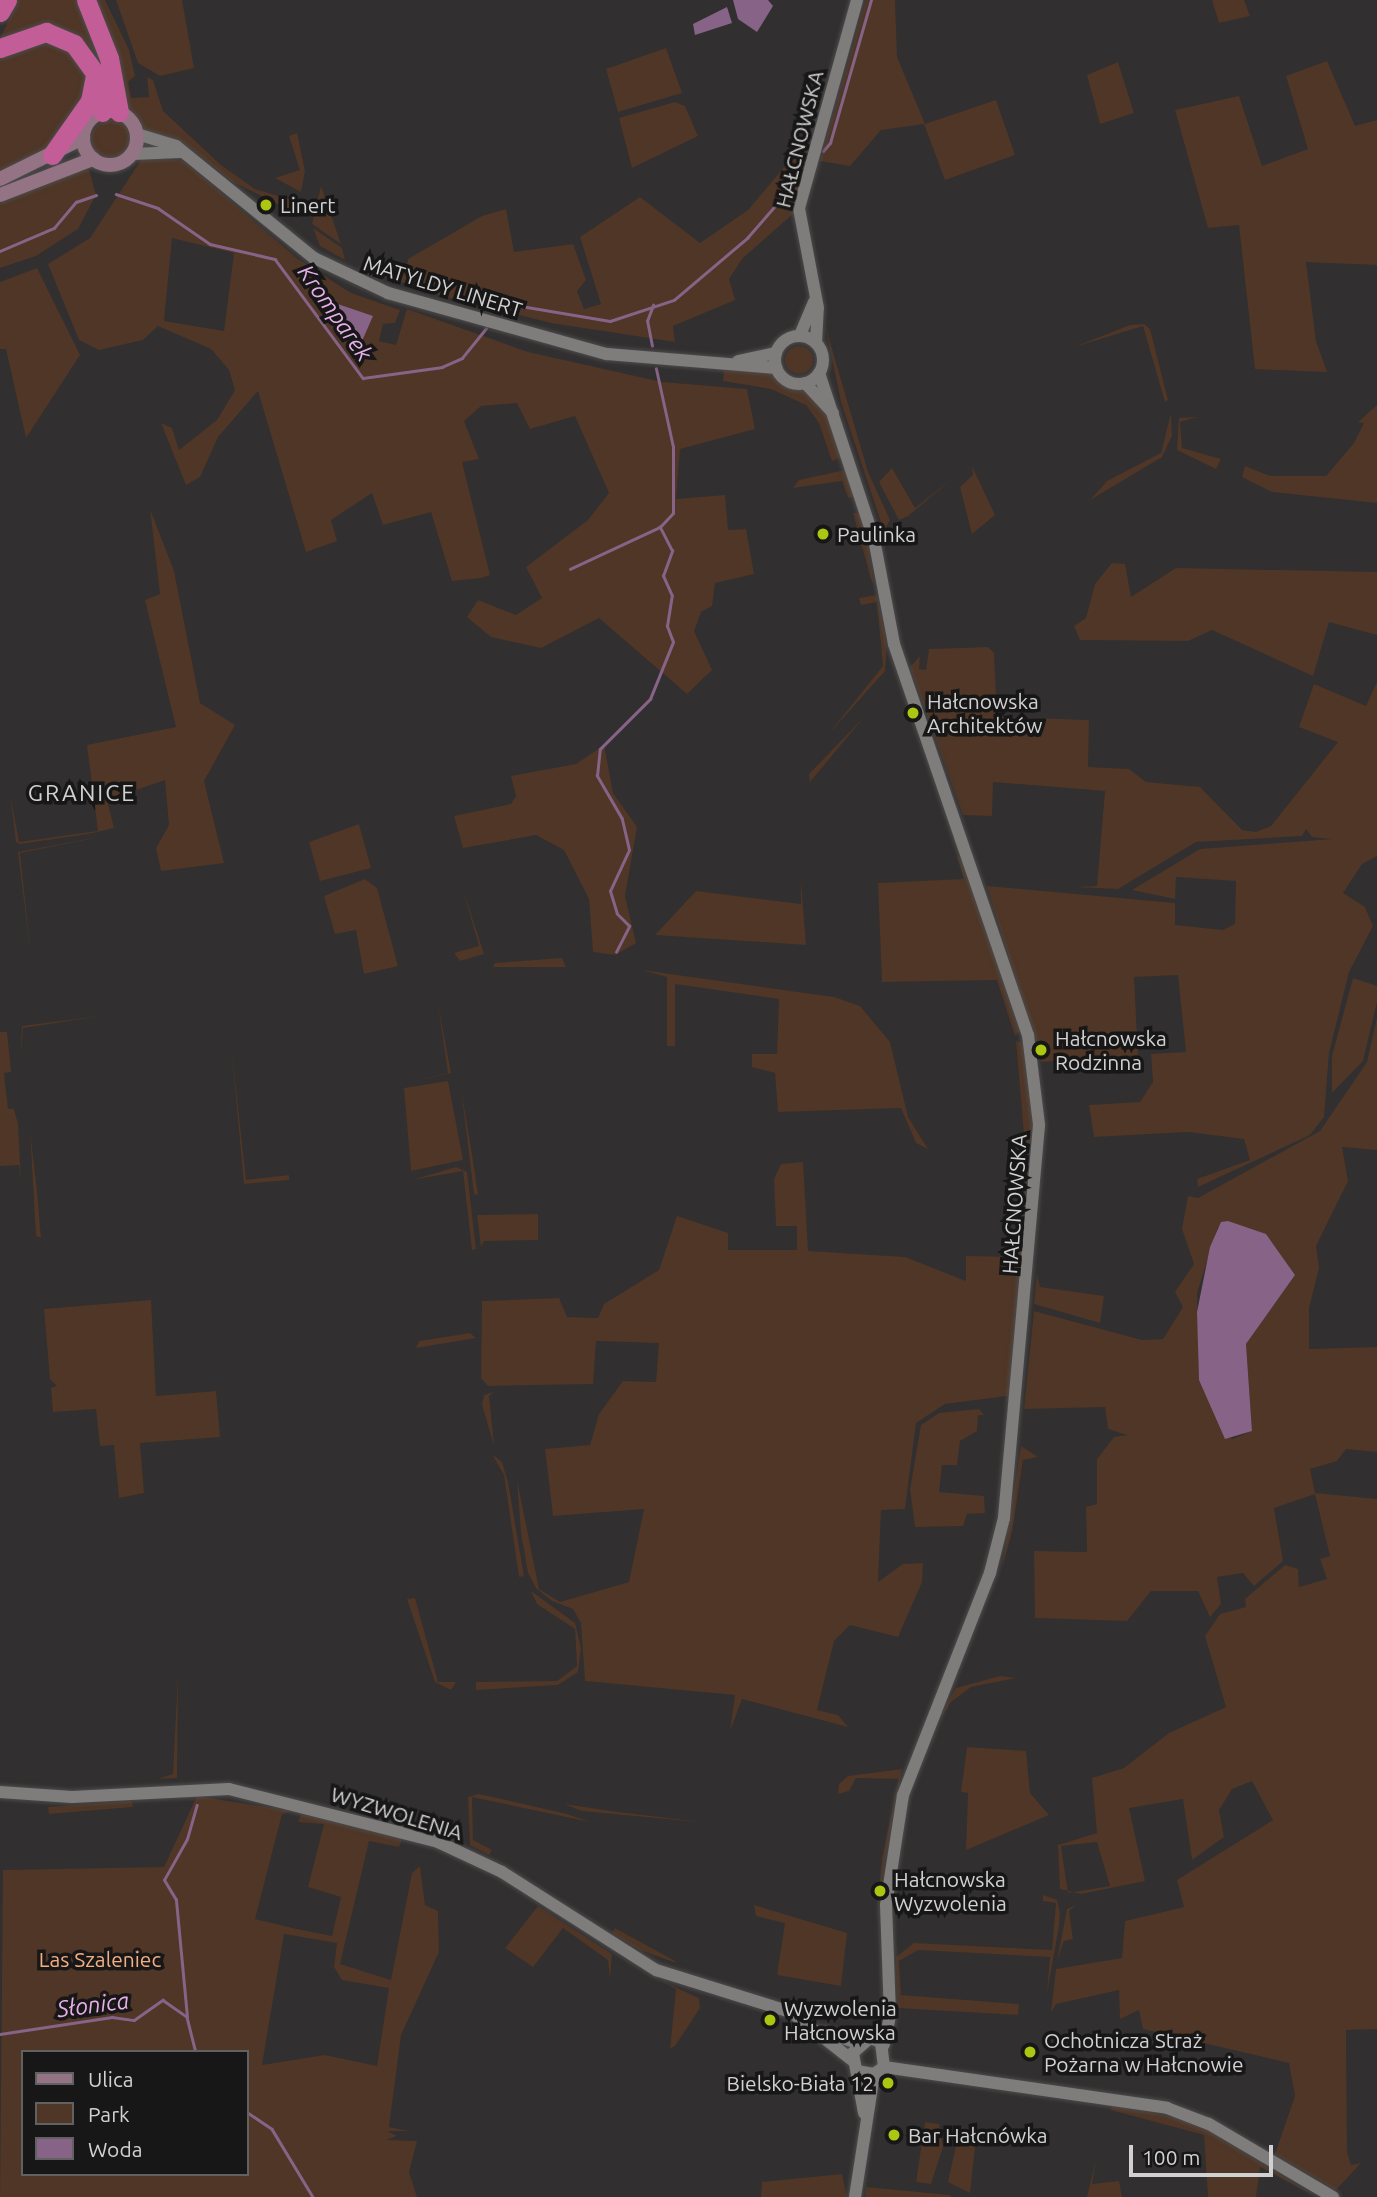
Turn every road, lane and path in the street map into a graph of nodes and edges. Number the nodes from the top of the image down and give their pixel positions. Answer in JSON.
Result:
{"nodes":[{"id":1,"x":7,"y":0,"type":"edge"},
{"id":2,"x":86,"y":0,"type":"edge"},
{"id":3,"x":857,"y":0,"type":"edge"},
{"id":4,"x":0,"y":12,"type":"edge"},
{"id":5,"x":0,"y":48,"type":"edge"},
{"id":6,"x":95,"y":67,"type":"junction"},
{"id":7,"x":111,"y":112,"type":"junction"},
{"id":8,"x":137,"y":134,"type":"junction"},
{"id":9,"x":83,"y":138,"type":"junction"},
{"id":10,"x":133,"y":154,"type":"junction"},
{"id":11,"x":187,"y":154,"type":"junction"},
{"id":12,"x":52,"y":155,"type":"junction"},
{"id":13,"x":93,"y":159,"type":"junction"},
{"id":14,"x":0,"y":179,"type":"edge"},
{"id":15,"x":0,"y":195,"type":"edge"},
{"id":16,"x":814,"y":288,"type":"junction"},
{"id":17,"x":800,"y":335,"type":"junction"},
{"id":18,"x":816,"y":342,"type":"junction"},
{"id":19,"x":776,"y":352,"type":"junction"},
{"id":20,"x":726,"y":363,"type":"junction"},
{"id":21,"x":776,"y":368,"type":"junction"},
{"id":22,"x":819,"y":373,"type":"junction"},
{"id":23,"x":805,"y":383,"type":"junction"},
{"id":24,"x":838,"y":418,"type":"junction"},
{"id":25,"x":0,"y":1792,"type":"edge"},
{"id":26,"x":888,"y":2002,"type":"junction"},
{"id":27,"x":824,"y":2032,"type":"junction"},
{"id":28,"x":865,"y":2041,"type":"junction"},
{"id":29,"x":885,"y":2048,"type":"junction"},
{"id":30,"x":854,"y":2065,"type":"junction"},
{"id":31,"x":905,"y":2065,"type":"junction"},
{"id":32,"x":879,"y":2070,"type":"junction"},
{"id":33,"x":864,"y":2113,"type":"junction"},
{"id":34,"x":855,"y":2197,"type":"edge"},
{"id":35,"x":1333,"y":2197,"type":"edge"}],
"edges":[{"from":1,"to":4,"type":"highway"},
{"from":2,"to":7,"type":"highway"},
{"from":3,"to":16,"type":"street","name":"HAŁCNOWSKA"},
{"from":5,"to":6,"type":"highway"},
{"from":6,"to":7,"type":"highway"},
{"from":6,"to":12,"type":"highway"},
{"from":7,"to":8,"type":"main road"},
{"from":7,"to":9,"type":"main road"},
{"from":8,"to":10,"type":"main road"},
{"from":8,"to":11,"type":"street","name":"MATYLDY LINERT"},
{"from":9,"to":12,"type":"main road"},
{"from":9,"to":13,"type":"main road"},
{"from":10,"to":11,"type":"street"},
{"from":10,"to":13,"type":"main road"},
{"from":11,"to":20,"type":"street","name":"MATYLDY LINERT"},
{"from":12,"to":14,"type":"main road"},
{"from":13,"to":15,"type":"main road"},
{"from":16,"to":17,"type":"street","name":"HAŁCNOWSKA"},
{"from":16,"to":18,"type":"street","name":"HAŁCNOWSKA"},
{"from":17,"to":18,"type":"street"},
{"from":17,"to":19,"type":"street"},
{"from":18,"to":22,"type":"street"},
{"from":19,"to":20,"type":"street","name":"MATYLDY LINERT"},
{"from":19,"to":21,"type":"street"},
{"from":20,"to":21,"type":"street","name":"MATYLDY LINERT"},
{"from":21,"to":23,"type":"street"},
{"from":22,"to":23,"type":"street"},
{"from":22,"to":24,"type":"street","name":"HAŁCNOWSKA"},
{"from":23,"to":24,"type":"street","name":"HAŁCNOWSKA"},
{"from":24,"to":26,"type":"street","name":"HAŁCNOWSKA"},
{"from":25,"to":27,"type":"street","name":"WYZWOLENIA"},
{"from":26,"to":28,"type":"street","name":"HAŁCNOWSKA"},
{"from":26,"to":29,"type":"street","name":"HAŁCNOWSKA"},
{"from":27,"to":28,"type":"street","name":"WYZWOLENIA"},
{"from":27,"to":30,"type":"street","name":"WYZWOLENIA"},
{"from":28,"to":29,"type":"street","name":"WYZWOLENIA"},
{"from":28,"to":30,"type":"street","name":"HAŁCNOWSKA"},
{"from":29,"to":31,"type":"street","name":"WYZWOLENIA"},
{"from":29,"to":32,"type":"street","name":"HAŁCNOWSKA"},
{"from":30,"to":32,"type":"street"},
{"from":30,"to":33,"type":"street"},
{"from":31,"to":32,"type":"street"},
{"from":31,"to":35,"type":"street"},
{"from":32,"to":33,"type":"street"},
{"from":33,"to":34,"type":"street"}]}
